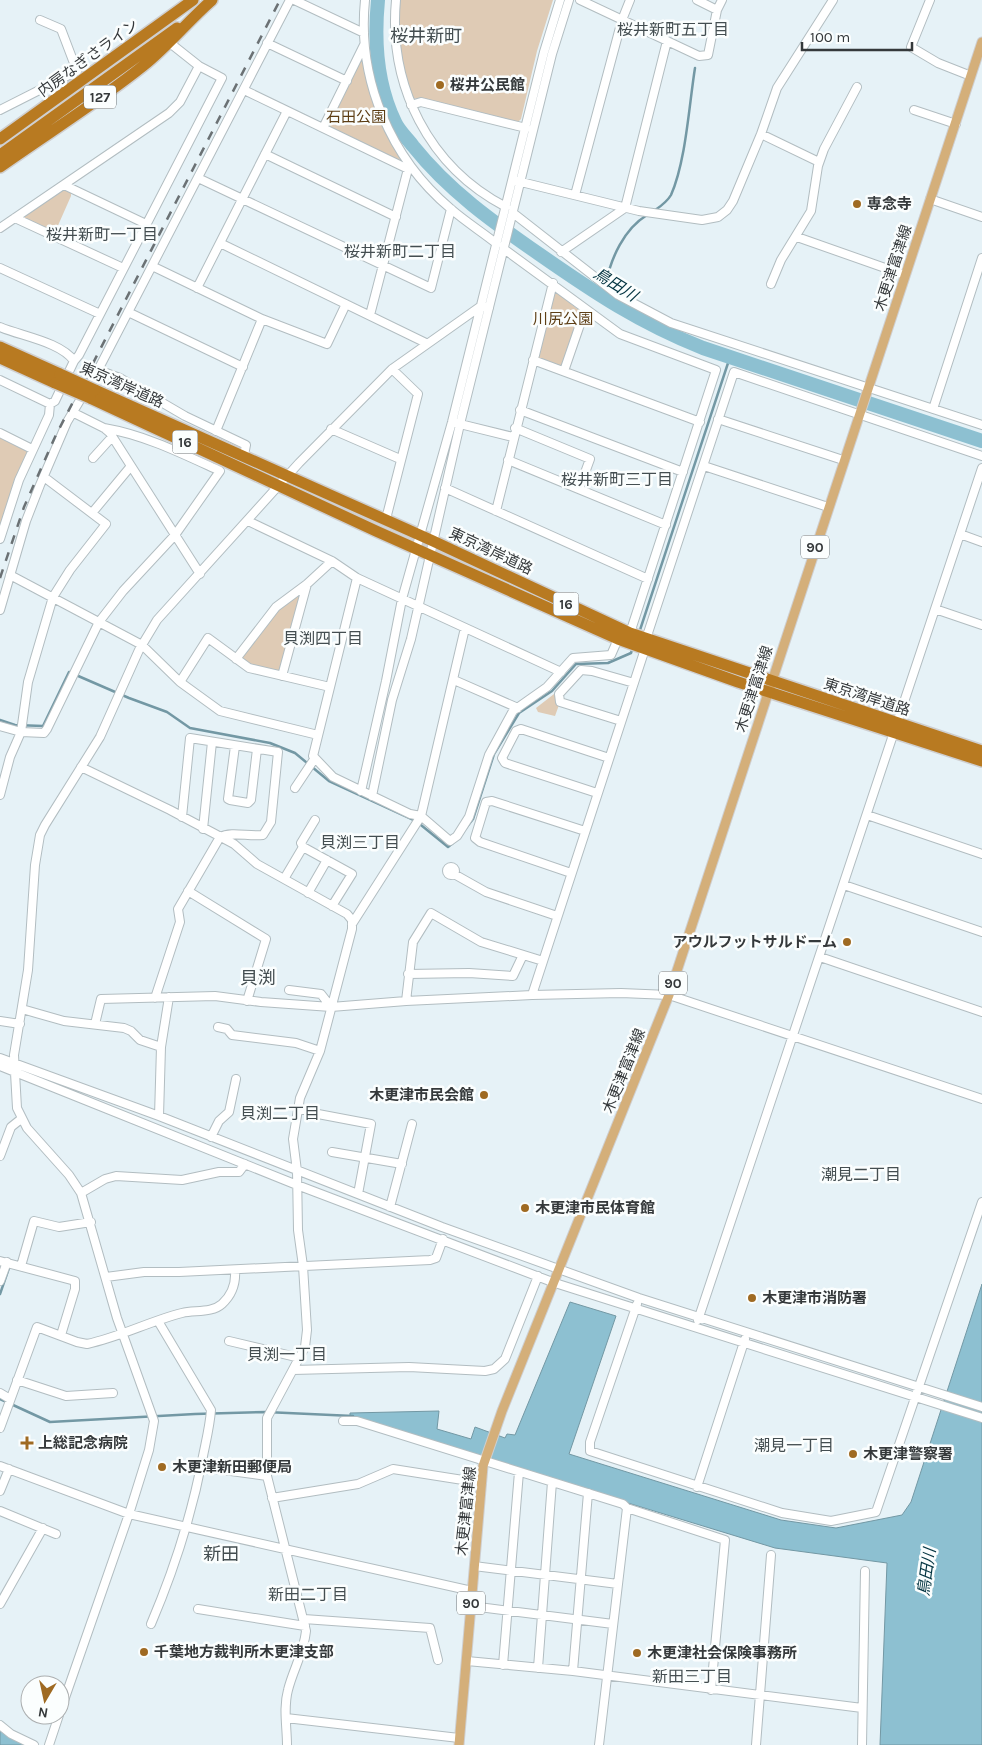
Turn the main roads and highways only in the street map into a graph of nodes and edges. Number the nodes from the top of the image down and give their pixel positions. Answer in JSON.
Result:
{"nodes":[{"id":1,"x":193,"y":0,"type":"edge"},
{"id":2,"x":212,"y":0,"type":"edge"},
{"id":3,"x":192,"y":17,"type":"junction"},
{"id":4,"x":982,"y":42,"type":"edge"},
{"id":5,"x":0,"y":139,"type":"edge"},
{"id":6,"x":0,"y":155,"type":"edge"},
{"id":7,"x":0,"y":167,"type":"edge"},
{"id":8,"x":0,"y":347,"type":"edge"},
{"id":9,"x":0,"y":358,"type":"edge"},
{"id":10,"x":58,"y":378,"type":"junction"},
{"id":11,"x":93,"y":394,"type":"junction"},
{"id":12,"x":646,"y":644,"type":"junction"},
{"id":13,"x":770,"y":686,"type":"junction"},
{"id":14,"x":896,"y":727,"type":"junction"},
{"id":15,"x":982,"y":751,"type":"edge"},
{"id":16,"x":982,"y":761,"type":"edge"},
{"id":17,"x":459,"y":1742,"type":"edge"}],
"edges":[{"from":1,"to":5,"type":"highway","name":"内房なぎさライン","number":"127"},
{"from":2,"to":3,"type":"highway","number":"127"},
{"from":3,"to":6,"type":"highway","number":"127"},
{"from":3,"to":7,"type":"highway","number":"127"},
{"from":4,"to":13,"type":"main road","name":"木更津富津線","number":"90"},
{"from":8,"to":10,"type":"highway","name":"東京湾岸道路","number":"16"},
{"from":9,"to":10,"type":"highway","name":"東京湾岸道路","number":"16"},
{"from":10,"to":11,"type":"highway","name":"東京湾岸道路","number":"16","bridge":true},
{"from":11,"to":12,"type":"highway","name":"東京湾岸道路","number":"16"},
{"from":11,"to":12,"type":"highway","name":"東京湾岸道路","number":"16"},
{"from":12,"to":13,"type":"highway","name":"東京湾岸道路","number":"16"},
{"from":13,"to":14,"type":"highway","name":"東京湾岸道路","number":"16"},
{"from":13,"to":17,"type":"main road","name":"木更津富津線","number":"90"},
{"from":14,"to":15,"type":"highway","name":"東京湾岸道路","number":"16"},
{"from":14,"to":16,"type":"highway","name":"東京湾岸道路","number":"16"}]}
